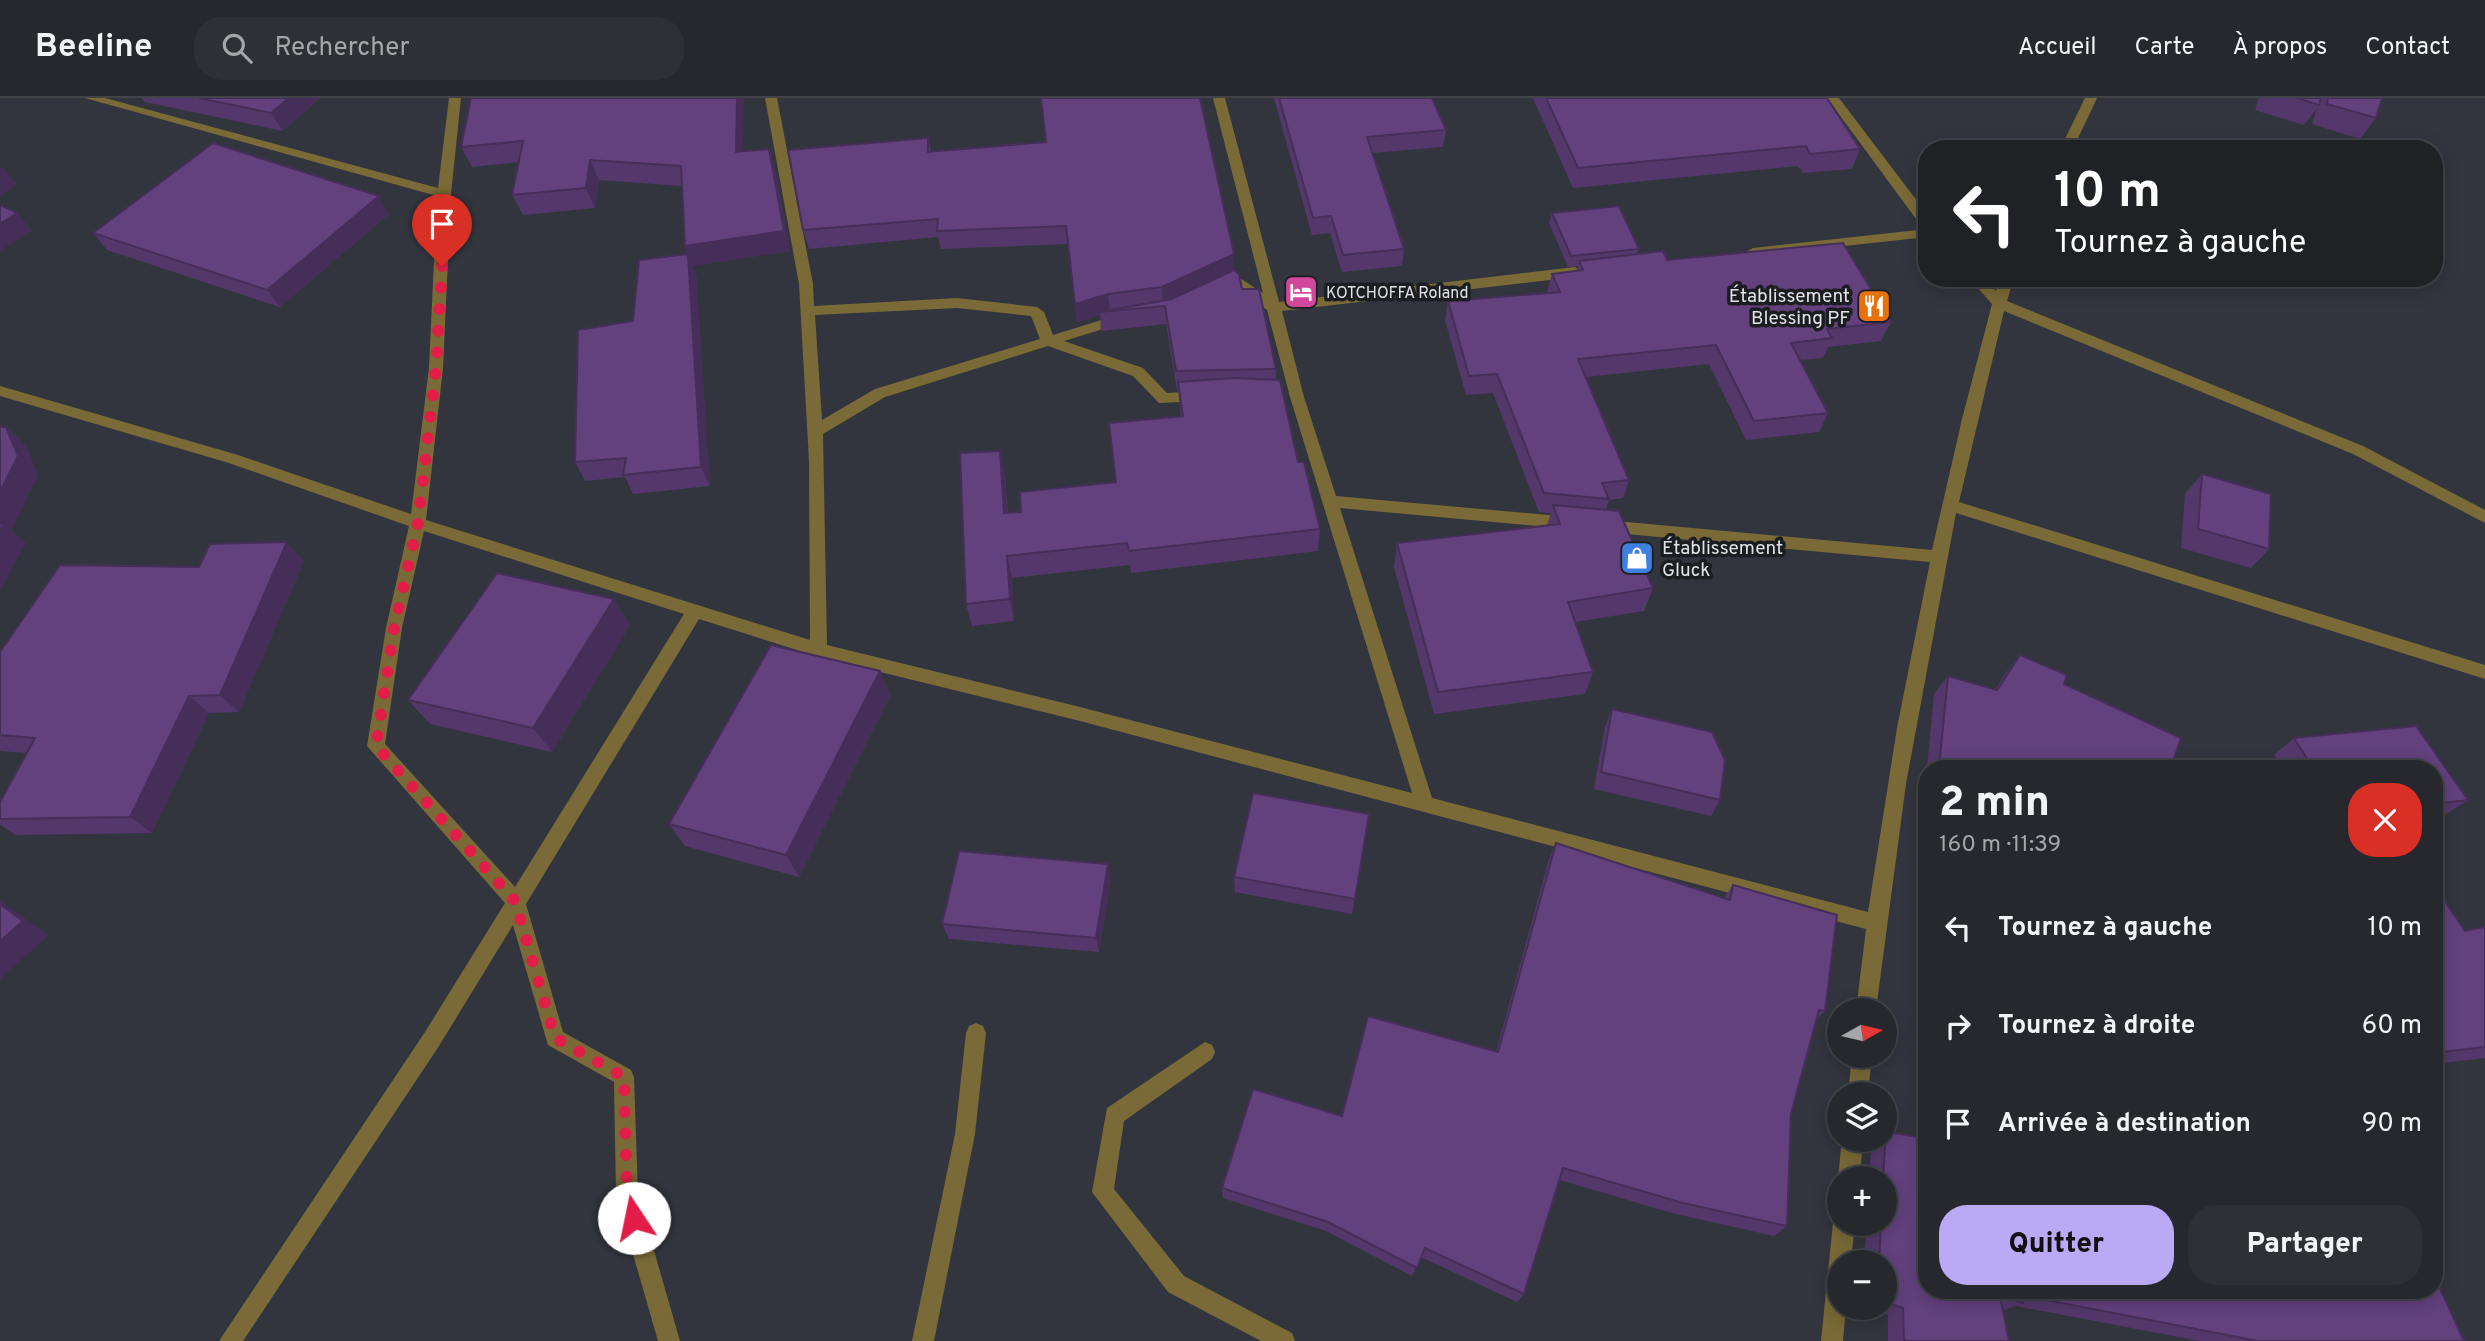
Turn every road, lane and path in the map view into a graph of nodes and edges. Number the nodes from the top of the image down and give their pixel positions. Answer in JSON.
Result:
{"nodes":[{"id":1,"x":91,"y":98,"type":"edge"},
{"id":2,"x":455,"y":98,"type":"edge"},
{"id":3,"x":771,"y":98,"type":"edge"},
{"id":4,"x":1219,"y":98,"type":"edge"},
{"id":5,"x":1833,"y":98,"type":"edge"},
{"id":6,"x":2091,"y":98,"type":"edge"},
{"id":7,"x":2070,"y":140,"type":"edge"},
{"id":8,"x":444,"y":194,"type":"junction"},
{"id":9,"x":1918,"y":212,"type":"edge"},
{"id":10,"x":1918,"y":234,"type":"edge"},
{"id":11,"x":1732,"y":255,"type":"edge"},
{"id":12,"x":1593,"y":271,"type":"edge"},
{"id":13,"x":1984,"y":287,"type":"edge"},
{"id":14,"x":2004,"y":287,"type":"edge"},
{"id":15,"x":1211,"y":293,"type":"edge"},
{"id":16,"x":1999,"y":303,"type":"junction"},
{"id":17,"x":1273,"y":307,"type":"junction"},
{"id":18,"x":808,"y":311,"type":"junction"},
{"id":19,"x":1144,"y":315,"type":"edge"},
{"id":20,"x":1048,"y":341,"type":"junction"},
{"id":21,"x":0,"y":391,"type":"edge"},
{"id":22,"x":1222,"y":395,"type":"edge"},
{"id":23,"x":814,"y":432,"type":"junction"},
{"id":24,"x":1329,"y":500,"type":"junction"},
{"id":25,"x":1950,"y":505,"type":"junction"},
{"id":26,"x":2485,"y":517,"type":"edge"},
{"id":27,"x":418,"y":523,"type":"junction"},
{"id":28,"x":1939,"y":557,"type":"junction"},
{"id":29,"x":695,"y":611,"type":"junction"},
{"id":30,"x":818,"y":650,"type":"junction"},
{"id":31,"x":2485,"y":672,"type":"edge"},
{"id":32,"x":1424,"y":806,"type":"junction"},
{"id":33,"x":515,"y":901,"type":"junction"},
{"id":34,"x":1876,"y":923,"type":"junction"},
{"id":35,"x":1867,"y":998,"type":"edge"},
{"id":36,"x":976,"y":1033,"type":"dead end"},
{"id":37,"x":1205,"y":1052,"type":"dead end"},
{"id":38,"x":1834,"y":1320,"type":"edge"},
{"id":39,"x":230,"y":1341,"type":"edge"},
{"id":40,"x":669,"y":1341,"type":"edge"},
{"id":41,"x":923,"y":1341,"type":"edge"},
{"id":42,"x":1284,"y":1341,"type":"edge"},
{"id":43,"x":1832,"y":1341,"type":"edge"}],
"edges":[{"from":1,"to":8,"type":"street"},
{"from":2,"to":8,"type":"street"},
{"from":3,"to":18,"type":"street"},
{"from":4,"to":17,"type":"street"},
{"from":5,"to":9,"type":"street"},
{"from":6,"to":7,"type":"street"},
{"from":8,"to":27,"type":"street"},
{"from":10,"to":11,"type":"street"},
{"from":12,"to":17,"type":"street"},
{"from":13,"to":16,"type":"street"},
{"from":14,"to":16,"type":"street"},
{"from":15,"to":17,"type":"street"},
{"from":16,"to":25,"type":"street"},
{"from":16,"to":26,"type":"street"},
{"from":17,"to":24,"type":"street"},
{"from":18,"to":20,"type":"street"},
{"from":18,"to":23,"type":"street"},
{"from":19,"to":20,"type":"street"},
{"from":20,"to":22,"type":"street"},
{"from":20,"to":23,"type":"street"},
{"from":21,"to":27,"type":"street"},
{"from":23,"to":30,"type":"street"},
{"from":24,"to":28,"type":"street"},
{"from":24,"to":32,"type":"street"},
{"from":25,"to":28,"type":"street"},
{"from":25,"to":31,"type":"street"},
{"from":27,"to":29,"type":"street"},
{"from":27,"to":33,"type":"street"},
{"from":28,"to":34,"type":"street"},
{"from":29,"to":30,"type":"street"},
{"from":29,"to":33,"type":"street"},
{"from":30,"to":32,"type":"street"},
{"from":32,"to":34,"type":"street"},
{"from":33,"to":39,"type":"street"},
{"from":33,"to":40,"type":"street"},
{"from":34,"to":35,"type":"street"},
{"from":36,"to":41,"type":"street"},
{"from":37,"to":42,"type":"street"},
{"from":38,"to":43,"type":"street"}]}
